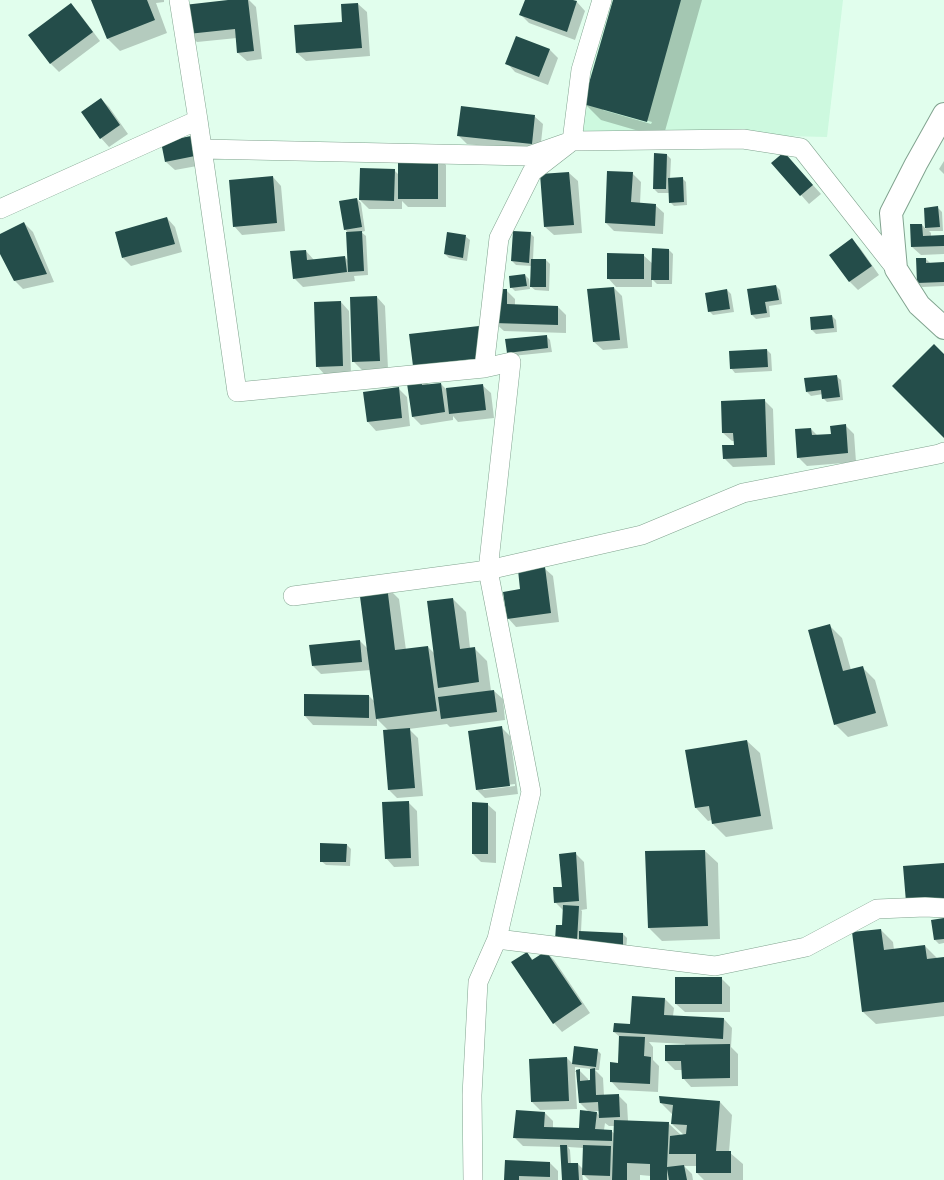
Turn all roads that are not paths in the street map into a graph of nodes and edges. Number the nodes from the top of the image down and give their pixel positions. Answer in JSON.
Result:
{"nodes":[{"id":1,"x":179,"y":0,"type":"edge"},
{"id":2,"x":602,"y":0,"type":"edge"},
{"id":3,"x":944,"y":114,"type":"edge"},
{"id":4,"x":198,"y":120,"type":"junction"},
{"id":5,"x":572,"y":141,"type":"junction"},
{"id":6,"x":202,"y":149,"type":"junction"},
{"id":7,"x":0,"y":209,"type":"edge"},
{"id":8,"x":896,"y":269,"type":"junction"},
{"id":9,"x":944,"y":328,"type":"edge"},
{"id":10,"x":484,"y":368,"type":"junction"},
{"id":11,"x":944,"y":452,"type":"edge"},
{"id":12,"x":488,"y":570,"type":"junction"},
{"id":13,"x":293,"y":596,"type":"dead end"},
{"id":14,"x":944,"y":908,"type":"edge"},
{"id":15,"x":497,"y":939,"type":"junction"},
{"id":16,"x":473,"y":1180,"type":"edge"}],
"edges":[{"from":1,"to":4,"type":"street"},
{"from":2,"to":5,"type":"street"},
{"from":3,"to":8,"type":"street"},
{"from":4,"to":6,"type":"street"},
{"from":4,"to":7,"type":"street"},
{"from":5,"to":6,"type":"street"},
{"from":5,"to":8,"type":"street"},
{"from":5,"to":10,"type":"street"},
{"from":6,"to":10,"type":"street"},
{"from":8,"to":9,"type":"street"},
{"from":10,"to":12,"type":"street"},
{"from":11,"to":12,"type":"street"},
{"from":12,"to":13,"type":"street"},
{"from":12,"to":15,"type":"street"},
{"from":14,"to":15,"type":"street"},
{"from":15,"to":16,"type":"street"}]}
